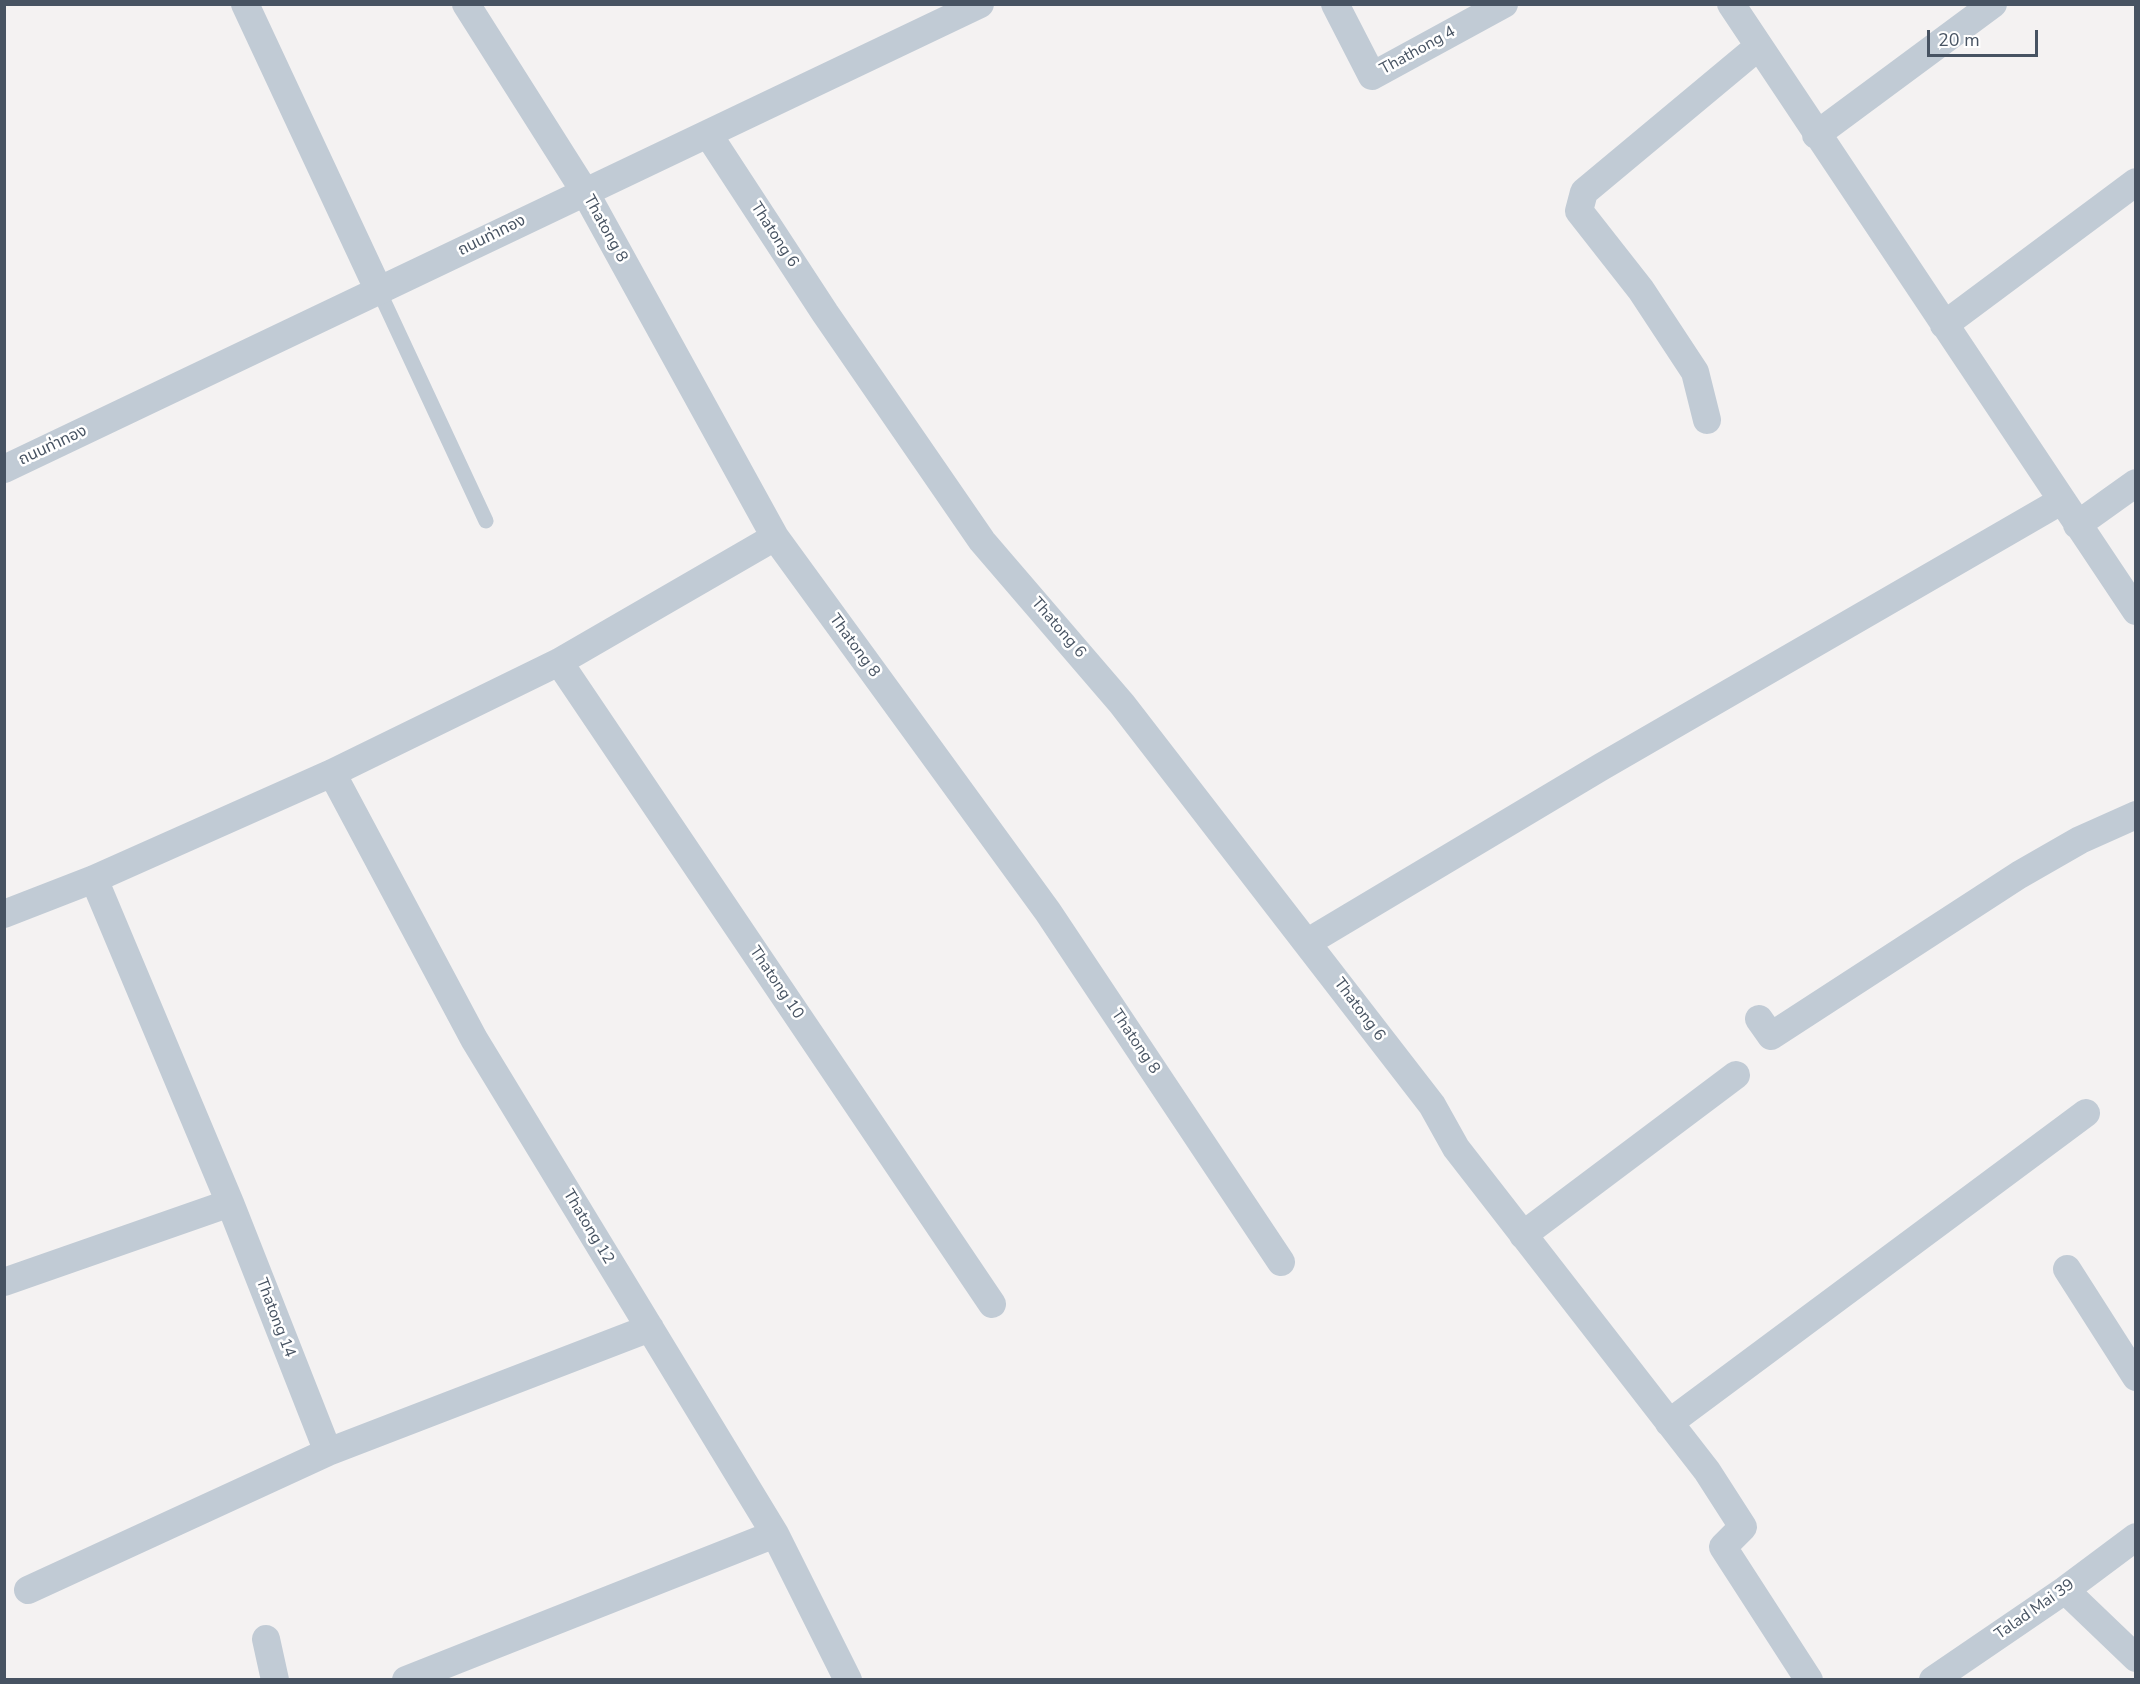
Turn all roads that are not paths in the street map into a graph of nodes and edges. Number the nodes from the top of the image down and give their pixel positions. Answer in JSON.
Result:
{"nodes":[{"id":1,"x":245,"y":4,"type":"edge"},
{"id":2,"x":466,"y":4,"type":"edge"},
{"id":3,"x":980,"y":4,"type":"edge"},
{"id":4,"x":1335,"y":4,"type":"edge"},
{"id":5,"x":1504,"y":4,"type":"edge"},
{"id":6,"x":1731,"y":4,"type":"edge"},
{"id":7,"x":1993,"y":4,"type":"edge"},
{"id":8,"x":1758,"y":47,"type":"junction"},
{"id":9,"x":708,"y":134,"type":"junction"},
{"id":10,"x":1816,"y":135,"type":"junction"},
{"id":11,"x":2136,"y":182,"type":"edge"},
{"id":12,"x":585,"y":192,"type":"junction"},
{"id":13,"x":379,"y":291,"type":"junction"},
{"id":14,"x":1944,"y":325,"type":"junction"},
{"id":15,"x":1707,"y":420,"type":"dead end"},
{"id":16,"x":4,"y":469,"type":"edge"},
{"id":17,"x":2136,"y":483,"type":"edge"},
{"id":18,"x":2061,"y":501,"type":"junction"},
{"id":19,"x":486,"y":521,"type":"dead end"},
{"id":20,"x":2078,"y":525,"type":"junction"},
{"id":21,"x":775,"y":537,"type":"junction"},
{"id":22,"x":2136,"y":611,"type":"edge"},
{"id":23,"x":560,"y":662,"type":"junction"},
{"id":24,"x":332,"y":773,"type":"junction"},
{"id":25,"x":2136,"y":815,"type":"edge"},
{"id":26,"x":94,"y":879,"type":"junction"},
{"id":27,"x":4,"y":914,"type":"edge"},
{"id":28,"x":1308,"y":942,"type":"junction"},
{"id":29,"x":1759,"y":1019,"type":"dead end"},
{"id":30,"x":1736,"y":1075,"type":"dead end"},
{"id":31,"x":2086,"y":1113,"type":"dead end"},
{"id":32,"x":231,"y":1203,"type":"junction"},
{"id":33,"x":1523,"y":1235,"type":"junction"},
{"id":34,"x":1281,"y":1262,"type":"dead end"},
{"id":35,"x":2067,"y":1269,"type":"dead end"},
{"id":36,"x":4,"y":1282,"type":"edge"},
{"id":37,"x":992,"y":1304,"type":"dead end"},
{"id":38,"x":650,"y":1328,"type":"junction"},
{"id":39,"x":2136,"y":1377,"type":"edge"},
{"id":40,"x":1669,"y":1422,"type":"junction"},
{"id":41,"x":328,"y":1452,"type":"junction"},
{"id":42,"x":775,"y":1534,"type":"junction"},
{"id":43,"x":2136,"y":1537,"type":"edge"},
{"id":44,"x":28,"y":1590,"type":"dead end"},
{"id":45,"x":2065,"y":1590,"type":"junction"},
{"id":46,"x":266,"y":1639,"type":"dead end"},
{"id":47,"x":2136,"y":1658,"type":"edge"},
{"id":48,"x":275,"y":1680,"type":"edge"},
{"id":49,"x":406,"y":1680,"type":"edge"},
{"id":50,"x":848,"y":1680,"type":"edge"},
{"id":51,"x":1809,"y":1680,"type":"edge"},
{"id":52,"x":1933,"y":1680,"type":"edge"}],
"edges":[{"from":1,"to":13,"type":"street"},
{"from":2,"to":12,"type":"street","name":"Thatong 8"},
{"from":3,"to":9,"type":"street","name":"ถนนท่าทอง"},
{"from":4,"to":5,"type":"street","name":"Thathong 4"},
{"from":6,"to":8,"type":"street"},
{"from":7,"to":10,"type":"street"},
{"from":8,"to":10,"type":"street"},
{"from":8,"to":15,"type":"street"},
{"from":9,"to":12,"type":"street","name":"ถนนท่าทอง"},
{"from":9,"to":28,"type":"street","name":"Thatong 6"},
{"from":10,"to":14,"type":"street"},
{"from":11,"to":14,"type":"street"},
{"from":12,"to":13,"type":"street","name":"ถนนท่าทอง"},
{"from":12,"to":21,"type":"street","name":"Thatong 8"},
{"from":13,"to":16,"type":"street","name":"ถนนท่าทอง"},
{"from":13,"to":19,"type":"lane"},
{"from":14,"to":18,"type":"street"},
{"from":17,"to":20,"type":"street"},
{"from":18,"to":20,"type":"street"},
{"from":18,"to":28,"type":"street"},
{"from":20,"to":22,"type":"street"},
{"from":21,"to":23,"type":"street"},
{"from":21,"to":34,"type":"street","name":"Thatong 8"},
{"from":23,"to":24,"type":"street"},
{"from":23,"to":37,"type":"street","name":"Thatong 10"},
{"from":24,"to":26,"type":"street"},
{"from":24,"to":38,"type":"street","name":"Thatong 12"},
{"from":25,"to":29,"type":"street"},
{"from":26,"to":27,"type":"street"},
{"from":26,"to":32,"type":"street","name":"Thatong 14"},
{"from":28,"to":33,"type":"street","name":"Thatong 6"},
{"from":30,"to":33,"type":"street"},
{"from":31,"to":40,"type":"street"},
{"from":32,"to":36,"type":"street"},
{"from":32,"to":41,"type":"street","name":"Thatong 14"},
{"from":33,"to":40,"type":"street","name":"Thatong 6"},
{"from":35,"to":39,"type":"street"},
{"from":38,"to":41,"type":"street"},
{"from":38,"to":42,"type":"street","name":"Thatong 12"},
{"from":40,"to":51,"type":"street","name":"Thatong 6"},
{"from":41,"to":44,"type":"street"},
{"from":42,"to":49,"type":"street"},
{"from":42,"to":50,"type":"street","name":"Thatong 12"},
{"from":43,"to":45,"type":"street","name":"Talad Mai 39"},
{"from":45,"to":47,"type":"street"},
{"from":45,"to":52,"type":"street","name":"Talad Mai 39"},
{"from":46,"to":48,"type":"street"}]}
